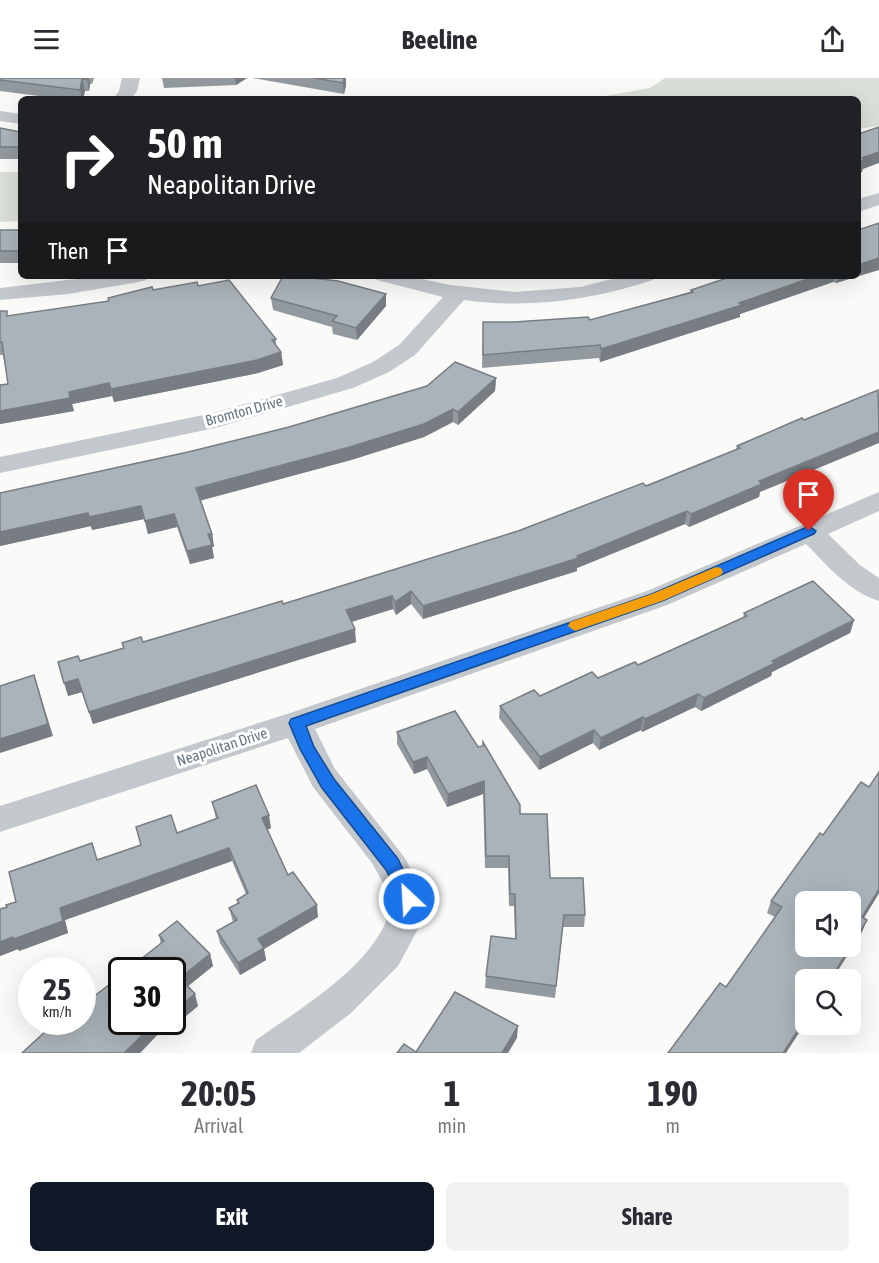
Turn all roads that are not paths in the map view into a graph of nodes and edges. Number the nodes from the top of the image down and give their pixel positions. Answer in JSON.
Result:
{"nodes":[{"id":1,"x":131,"y":78,"type":"edge"},
{"id":2,"x":124,"y":96,"type":"edge"},
{"id":3,"x":0,"y":116,"type":"edge"},
{"id":4,"x":18,"y":119,"type":"edge"},
{"id":5,"x":879,"y":199,"type":"edge"},
{"id":6,"x":861,"y":205,"type":"edge"},
{"id":7,"x":121,"y":279,"type":"edge"},
{"id":8,"x":396,"y":279,"type":"edge"},
{"id":9,"x":638,"y":279,"type":"edge"},
{"id":10,"x":0,"y":294,"type":"edge"},
{"id":11,"x":457,"y":295,"type":"junction"},
{"id":12,"x":0,"y":465,"type":"edge"},
{"id":13,"x":879,"y":501,"type":"edge"},
{"id":14,"x":809,"y":531,"type":"junction"},
{"id":15,"x":879,"y":591,"type":"edge"},
{"id":16,"x":297,"y":723,"type":"junction"},
{"id":17,"x":0,"y":819,"type":"edge"},
{"id":18,"x":269,"y":1053,"type":"edge"}],
"edges":[{"from":1,"to":2,"type":"street"},
{"from":3,"to":4,"type":"street"},
{"from":5,"to":6,"type":"street"},
{"from":7,"to":10,"type":"street"},
{"from":8,"to":11,"type":"street"},
{"from":9,"to":11,"type":"street"},
{"from":11,"to":12,"type":"street","name":"Bromton Drive"},
{"from":13,"to":14,"type":"street","name":"Neapolitan Drive"},
{"from":14,"to":15,"type":"street"},
{"from":14,"to":16,"type":"street","name":"Neapolitan Drive"},
{"from":16,"to":17,"type":"street","name":"Neapolitan Drive"},
{"from":16,"to":18,"type":"street"}]}
